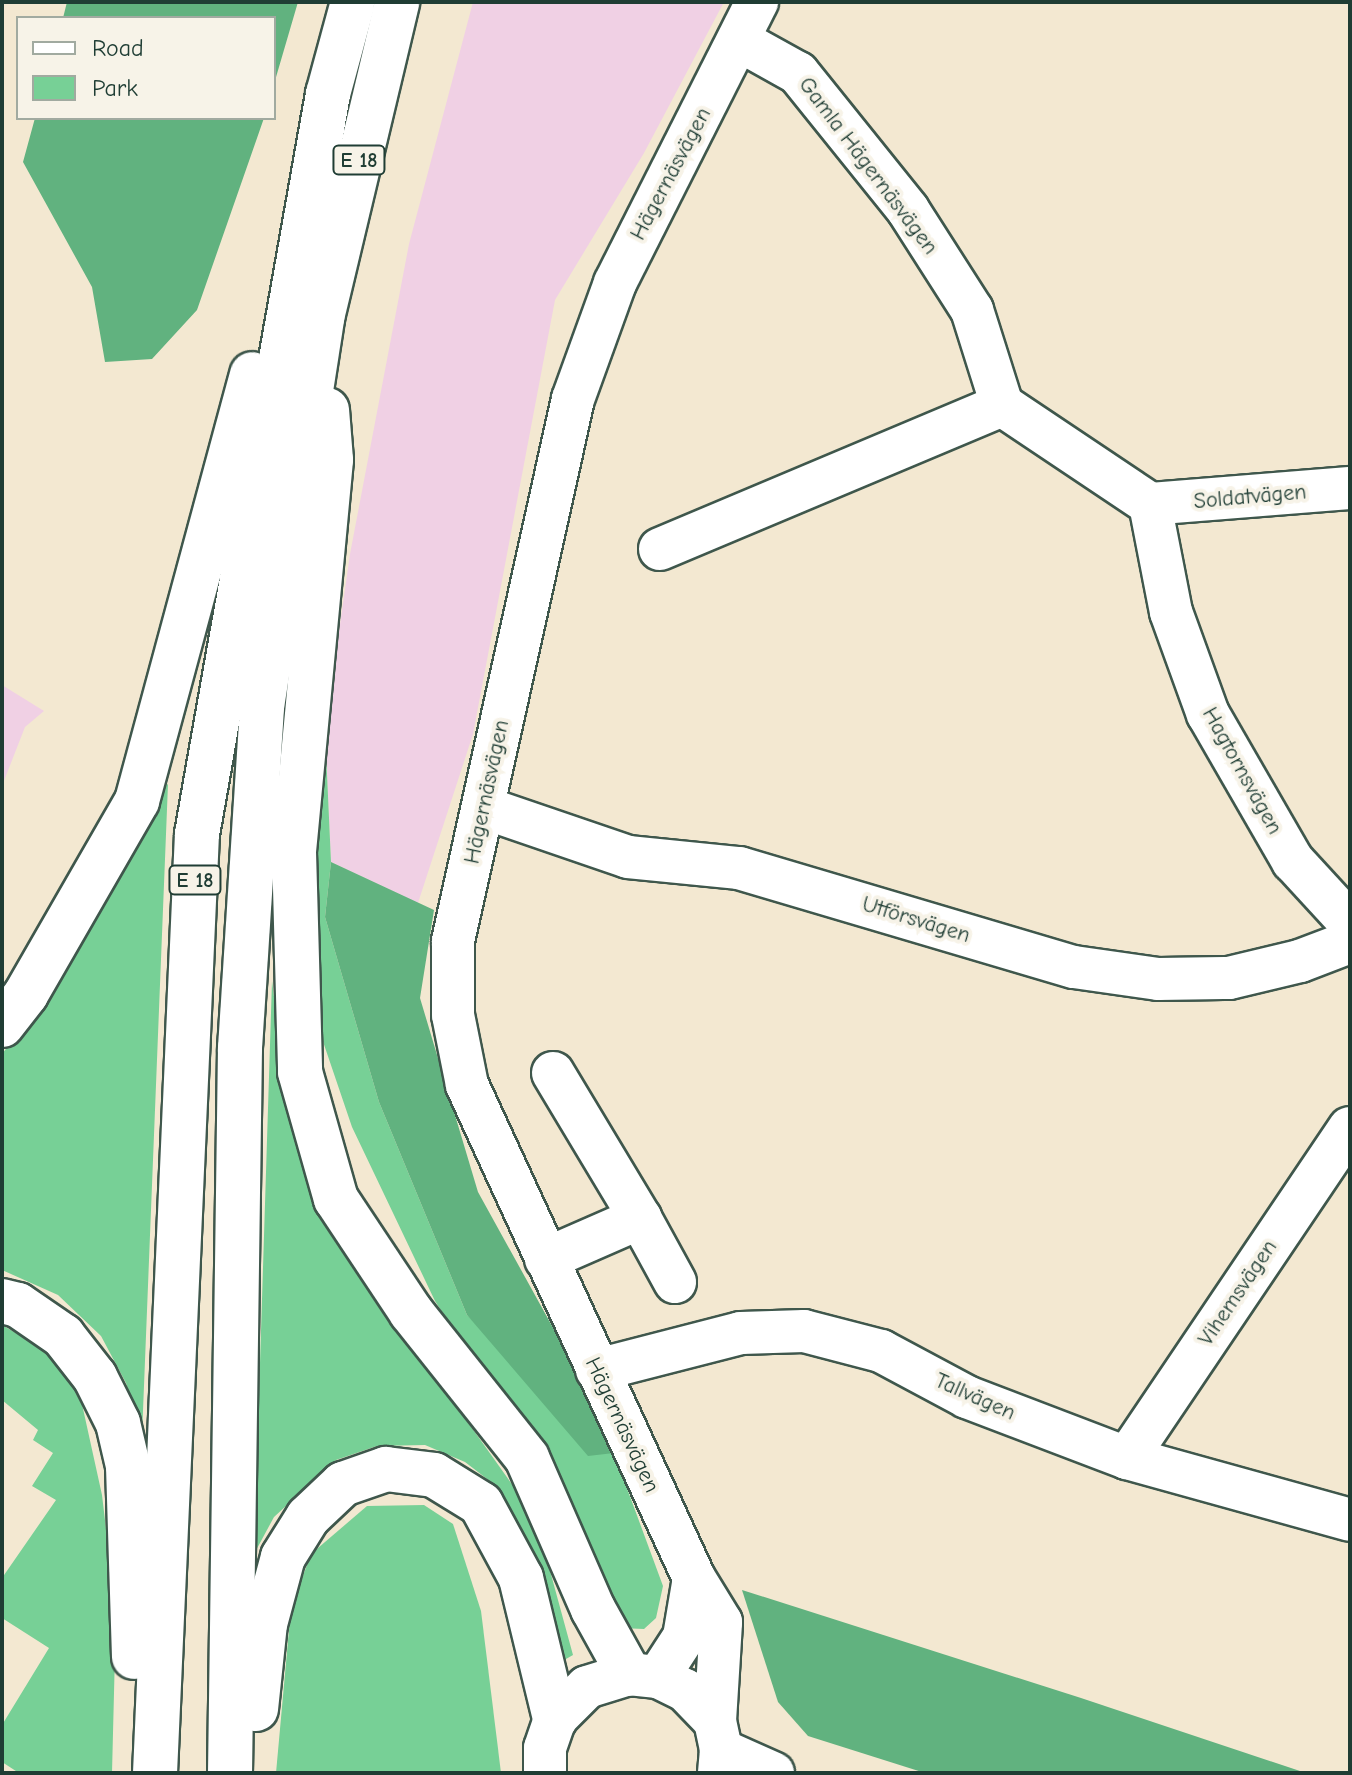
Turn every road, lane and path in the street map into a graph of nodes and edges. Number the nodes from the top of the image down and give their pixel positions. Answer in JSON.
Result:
{"nodes":[{"id":1,"x":353,"y":2,"type":"edge"},
{"id":2,"x":397,"y":2,"type":"edge"},
{"id":3,"x":757,"y":2,"type":"edge"},
{"id":4,"x":742,"y":42,"type":"junction"},
{"id":5,"x":328,"y":94,"type":"junction"},
{"id":6,"x":322,"y":318,"type":"junction"},
{"id":7,"x":1002,"y":405,"type":"junction"},
{"id":8,"x":1350,"y":488,"type":"edge"},
{"id":9,"x":1150,"y":504,"type":"junction"},
{"id":10,"x":660,"y":549,"type":"dead end"},
{"id":11,"x":485,"y":808,"type":"junction"},
{"id":12,"x":1350,"y":923,"type":"edge"},
{"id":13,"x":1350,"y":942,"type":"edge"},
{"id":14,"x":2,"y":1025,"type":"edge"},
{"id":15,"x":553,"y":1073,"type":"dead end"},
{"id":16,"x":1350,"y":1128,"type":"edge"},
{"id":17,"x":640,"y":1218,"type":"junction"},
{"id":18,"x":546,"y":1259,"type":"junction"},
{"id":19,"x":675,"y":1282,"type":"dead end"},
{"id":20,"x":2,"y":1301,"type":"edge"},
{"id":21,"x":597,"y":1370,"type":"junction"},
{"id":22,"x":1127,"y":1458,"type":"junction"},
{"id":23,"x":1350,"y":1520,"type":"edge"},
{"id":24,"x":694,"y":1578,"type":"junction"},
{"id":25,"x":643,"y":1676,"type":"junction"},
{"id":26,"x":555,"y":1719,"type":"junction"},
{"id":27,"x":718,"y":1748,"type":"edge"},
{"id":28,"x":137,"y":1773,"type":"edge"},
{"id":29,"x":155,"y":1773,"type":"edge"},
{"id":30,"x":230,"y":1773,"type":"edge"},
{"id":31,"x":250,"y":1773,"type":"edge"},
{"id":32,"x":545,"y":1773,"type":"edge"},
{"id":33,"x":773,"y":1773,"type":"edge"}],
"edges":[{"from":1,"to":5,"type":"highway","number":"E 18"},
{"from":2,"to":6,"type":"highway","number":"E 18"},
{"from":3,"to":4,"type":"street","name":"Hägernäsvägen"},
{"from":4,"to":7,"type":"street","name":"Gamla Hägernäsvägen"},
{"from":4,"to":11,"type":"street","name":"Hägernäsvägen"},
{"from":5,"to":14,"type":"highway"},
{"from":5,"to":29,"type":"highway","number":"E 18"},
{"from":6,"to":25,"type":"highway"},
{"from":6,"to":30,"type":"highway","number":"E 18"},
{"from":7,"to":9,"type":"street"},
{"from":7,"to":10,"type":"street"},
{"from":8,"to":9,"type":"street","name":"Soldatvägen"},
{"from":9,"to":12,"type":"street","name":"Hagtornsvägen"},
{"from":11,"to":13,"type":"street","name":"Utförsvägen"},
{"from":11,"to":18,"type":"street","name":"Hägernäsvägen"},
{"from":15,"to":17,"type":"street"},
{"from":16,"to":22,"type":"street","name":"Vihemsvägen"},
{"from":17,"to":18,"type":"street"},
{"from":17,"to":19,"type":"street"},
{"from":18,"to":21,"type":"street","name":"Hägernäsvägen"},
{"from":20,"to":28,"type":"highway"},
{"from":21,"to":22,"type":"street","name":"Tallvägen"},
{"from":21,"to":24,"type":"street","name":"Hägernäsvägen"},
{"from":22,"to":23,"type":"street","name":"Tallvägen"},
{"from":24,"to":25,"type":"street"},
{"from":24,"to":27,"type":"street","name":"Hägernäsvägen"},
{"from":25,"to":26,"type":"street"},
{"from":25,"to":27,"type":"street"},
{"from":26,"to":31,"type":"highway"},
{"from":26,"to":32,"type":"street"},
{"from":27,"to":33,"type":"street"}]}
